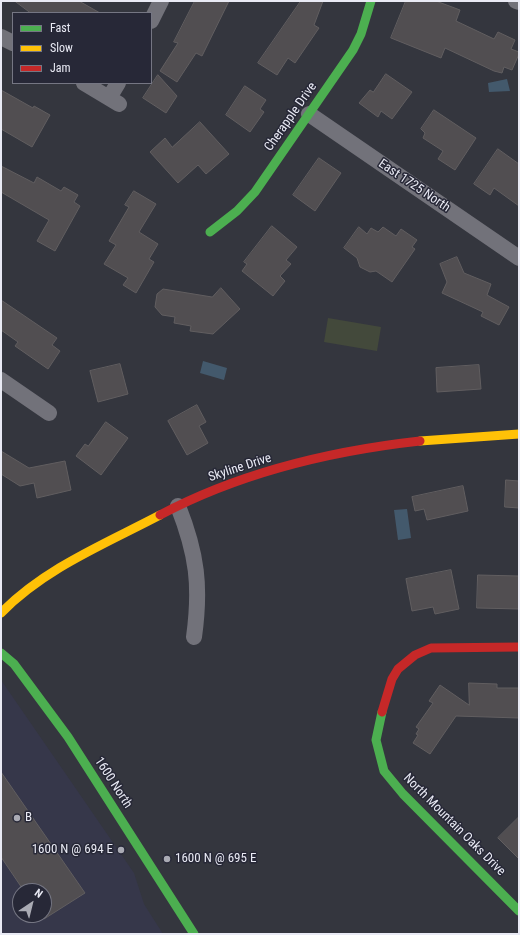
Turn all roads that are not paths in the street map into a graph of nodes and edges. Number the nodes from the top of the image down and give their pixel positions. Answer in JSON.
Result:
{"nodes":[{"id":1,"x":161,"y":1,"type":"edge"},
{"id":2,"x":371,"y":1,"type":"edge"},
{"id":3,"x":516,"y":1,"type":"edge"},
{"id":4,"x":519,"y":2,"type":"edge"},
{"id":5,"x":152,"y":19,"type":"edge"},
{"id":6,"x":1,"y":37,"type":"edge"},
{"id":7,"x":12,"y":42,"type":"edge"},
{"id":8,"x":86,"y":84,"type":"edge"},
{"id":9,"x":118,"y":84,"type":"edge"},
{"id":10,"x":309,"y":114,"type":"junction"},
{"id":11,"x":210,"y":232,"type":"dead end"},
{"id":12,"x":519,"y":258,"type":"edge"},
{"id":13,"x":1,"y":380,"type":"edge"},
{"id":14,"x":49,"y":413,"type":"dead end"},
{"id":15,"x":519,"y":434,"type":"edge"},
{"id":16,"x":178,"y":506,"type":"junction"},
{"id":17,"x":1,"y":613,"type":"edge"},
{"id":18,"x":194,"y":637,"type":"dead end"},
{"id":19,"x":519,"y":648,"type":"edge"},
{"id":20,"x":1,"y":653,"type":"edge"},
{"id":21,"x":519,"y":910,"type":"edge"},
{"id":22,"x":194,"y":934,"type":"edge"}],
"edges":[{"from":1,"to":5,"type":"street"},
{"from":2,"to":10,"type":"street","name":"Cherapple Drive"},
{"from":3,"to":4,"type":"street"},
{"from":6,"to":7,"type":"street"},
{"from":8,"to":9,"type":"street"},
{"from":10,"to":11,"type":"street","name":"Cherapple Drive"},
{"from":10,"to":12,"type":"street","name":"East 1725 North"},
{"from":13,"to":14,"type":"street"},
{"from":15,"to":16,"type":"street","name":"Skyline Drive"},
{"from":16,"to":17,"type":"street","name":"Skyline Drive"},
{"from":16,"to":18,"type":"street"},
{"from":19,"to":21,"type":"street","name":"North Mountain Oaks Drive"},
{"from":20,"to":22,"type":"street","name":"1600 North"}]}
